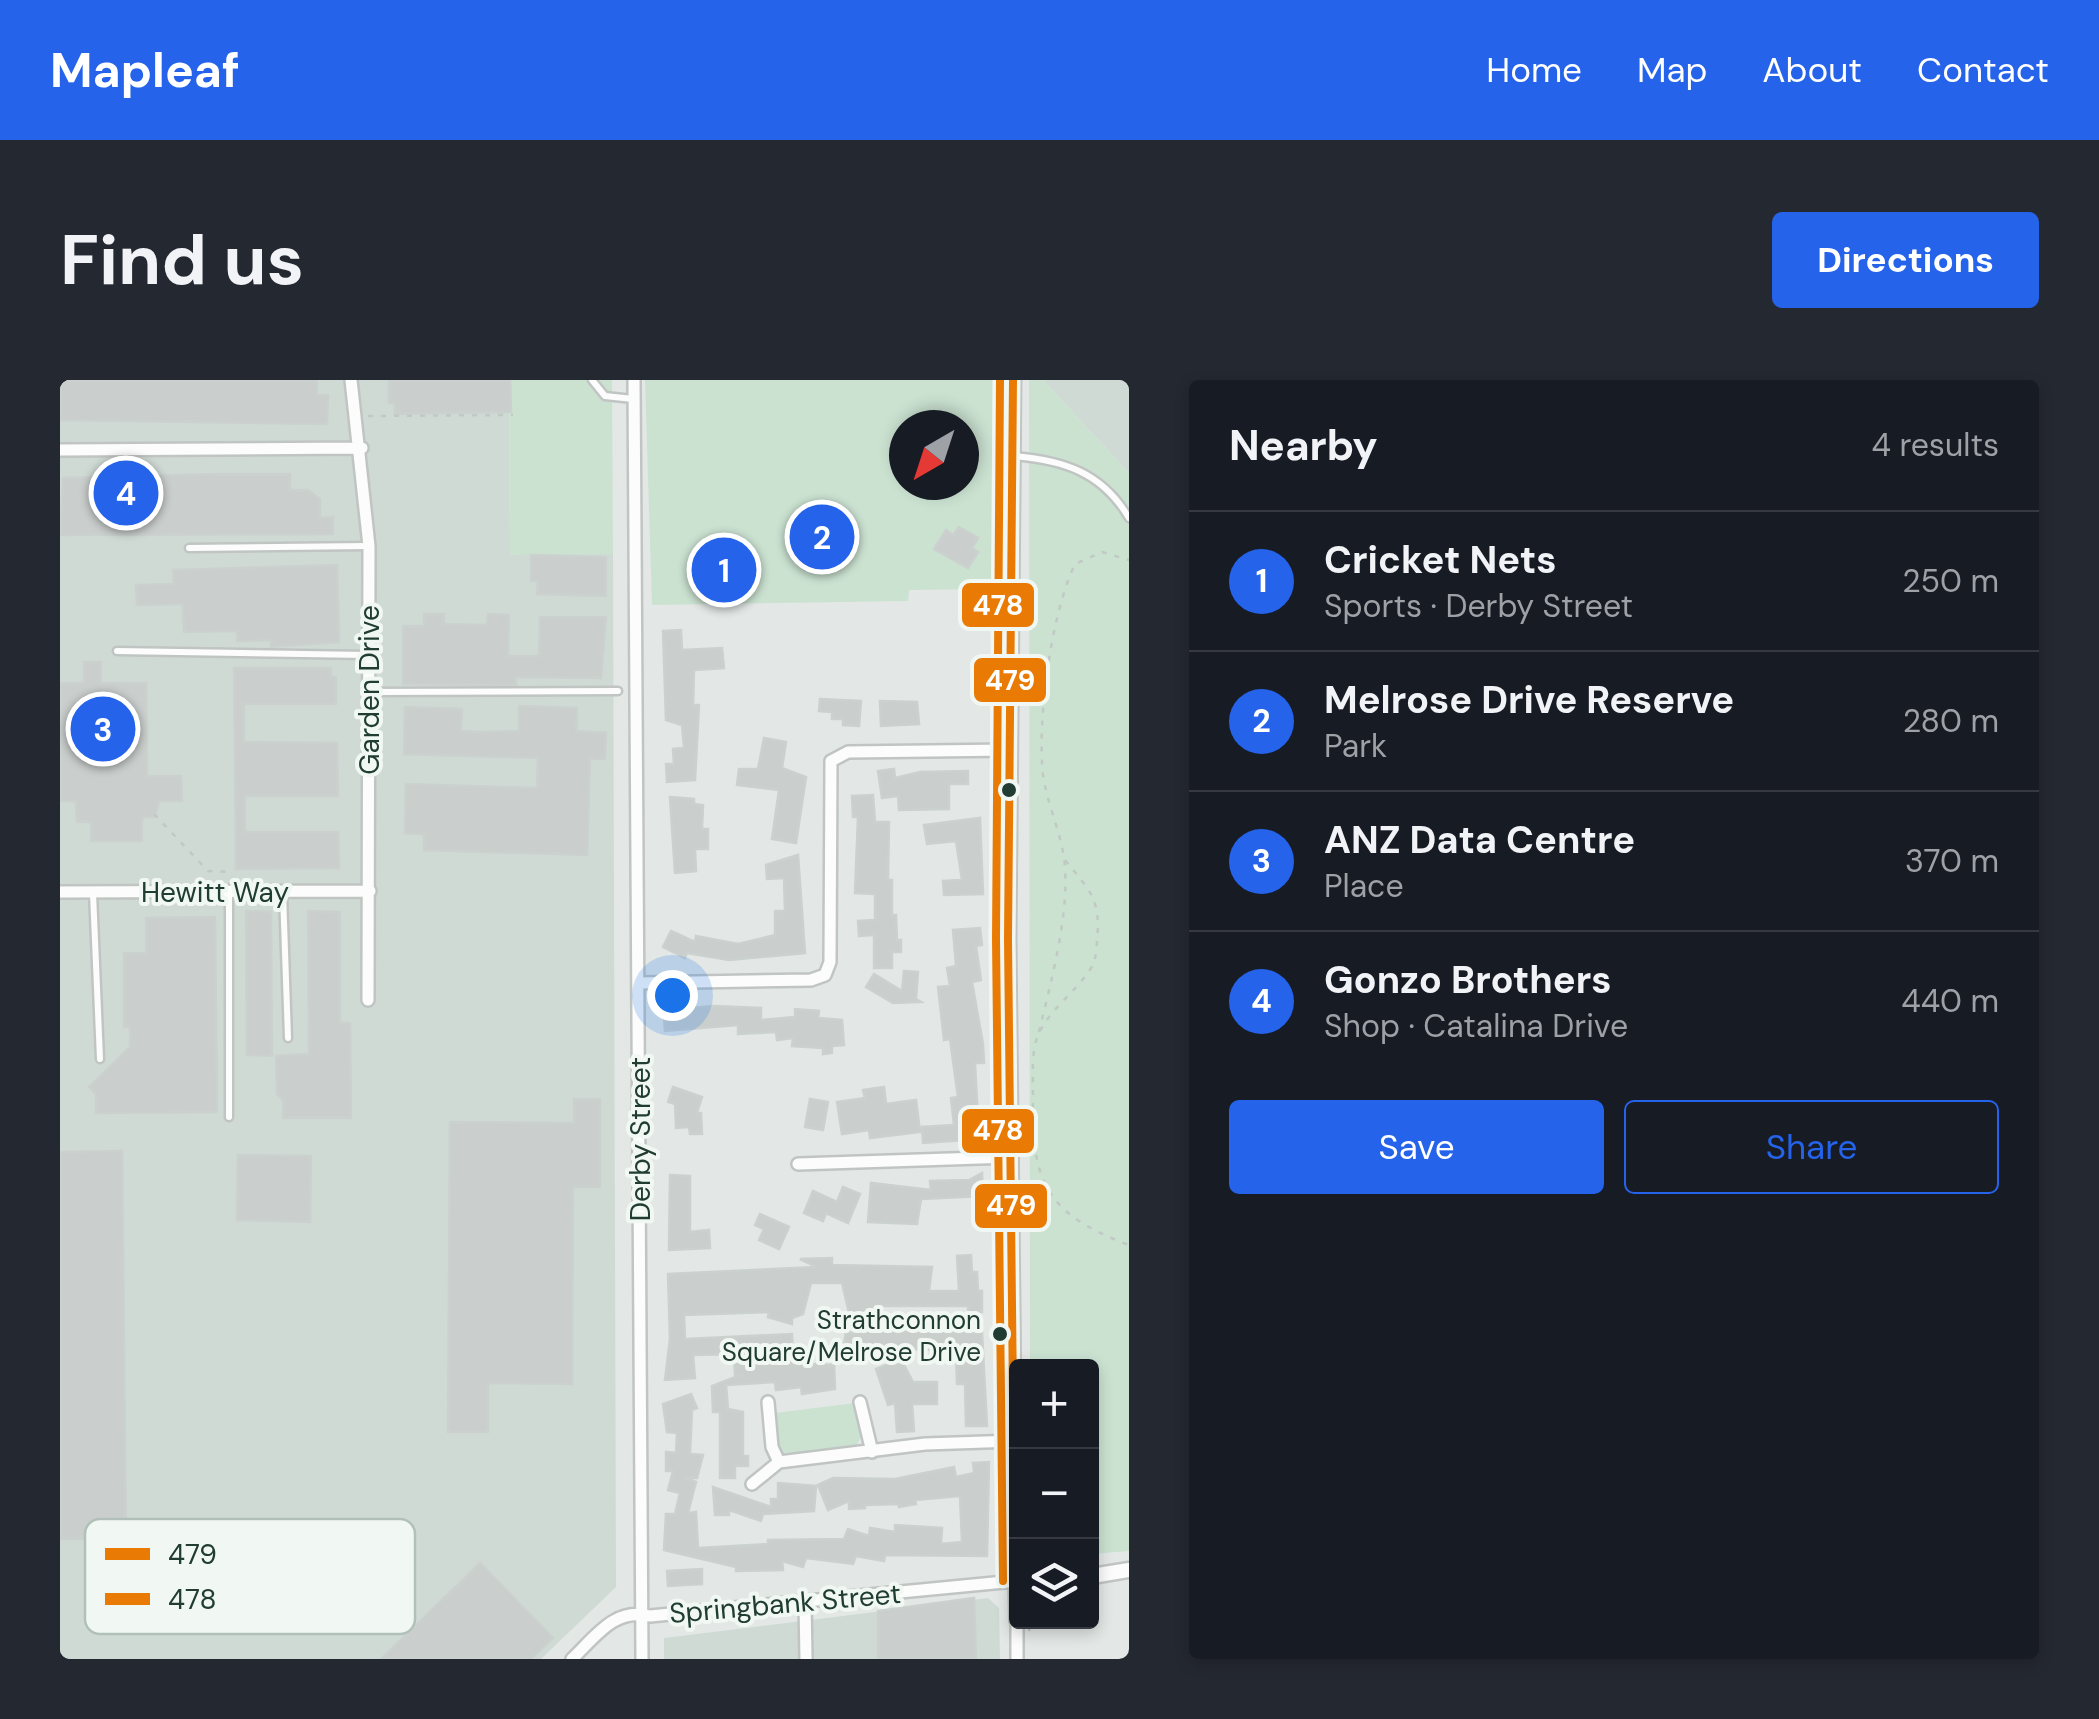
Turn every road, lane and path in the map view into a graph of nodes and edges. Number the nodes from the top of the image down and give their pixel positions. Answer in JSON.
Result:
{"nodes":[{"id":1,"x":351,"y":380,"type":"edge"},
{"id":2,"x":592,"y":380,"type":"edge"},
{"id":3,"x":634,"y":380,"type":"edge"},
{"id":4,"x":1013,"y":380,"type":"edge"},
{"id":5,"x":634,"y":398,"type":"junction"},
{"id":6,"x":357,"y":416,"type":"junction"},
{"id":7,"x":513,"y":416,"type":"dead end"},
{"id":8,"x":362,"y":448,"type":"junction"},
{"id":9,"x":60,"y":450,"type":"edge"},
{"id":10,"x":1012,"y":456,"type":"junction"},
{"id":11,"x":1129,"y":518,"type":"edge"},
{"id":12,"x":369,"y":546,"type":"junction"},
{"id":13,"x":189,"y":548,"type":"dead end"},
{"id":14,"x":1129,"y":560,"type":"edge"},
{"id":15,"x":117,"y":651,"type":"dead end"},
{"id":16,"x":369,"y":655,"type":"junction"},
{"id":17,"x":618,"y":691,"type":"dead end"},
{"id":18,"x":370,"y":692,"type":"junction"},
{"id":19,"x":1010,"y":750,"type":"junction"},
{"id":20,"x":154,"y":814,"type":"dead end"},
{"id":21,"x":1064,"y":859,"type":"junction"},
{"id":22,"x":229,"y":872,"type":"dead end"},
{"id":23,"x":370,"y":891,"type":"junction"},
{"id":24,"x":60,"y":892,"type":"edge"},
{"id":25,"x":93,"y":892,"type":"junction"},
{"id":26,"x":229,"y":892,"type":"junction"},
{"id":27,"x":283,"y":892,"type":"junction"},
{"id":28,"x":639,"y":983,"type":"junction"},
{"id":29,"x":368,"y":1000,"type":"dead end"},
{"id":30,"x":1039,"y":1032,"type":"junction"},
{"id":31,"x":288,"y":1038,"type":"dead end"},
{"id":32,"x":100,"y":1059,"type":"dead end"},
{"id":33,"x":228,"y":1117,"type":"dead end"},
{"id":34,"x":1010,"y":1157,"type":"junction"},
{"id":35,"x":798,"y":1164,"type":"dead end"},
{"id":36,"x":1129,"y":1245,"type":"edge"},
{"id":37,"x":1013,"y":1359,"type":"edge"},
{"id":38,"x":768,"y":1402,"type":"dead end"},
{"id":39,"x":860,"y":1402,"type":"dead end"},
{"id":40,"x":1009,"y":1440,"type":"edge"},
{"id":41,"x":1014,"y":1449,"type":"edge"},
{"id":42,"x":872,"y":1452,"type":"junction"},
{"id":43,"x":779,"y":1462,"type":"junction"},
{"id":44,"x":752,"y":1484,"type":"dead end"},
{"id":45,"x":1015,"y":1539,"type":"edge"},
{"id":46,"x":1129,"y":1570,"type":"edge"},
{"id":47,"x":1099,"y":1573,"type":"edge"},
{"id":48,"x":1009,"y":1582,"type":"edge"},
{"id":49,"x":806,"y":1603,"type":"junction"},
{"id":50,"x":642,"y":1614,"type":"junction"},
{"id":51,"x":1016,"y":1629,"type":"edge"},
{"id":52,"x":572,"y":1659,"type":"edge"},
{"id":53,"x":642,"y":1659,"type":"edge"},
{"id":54,"x":806,"y":1659,"type":"edge"},
{"id":55,"x":1017,"y":1659,"type":"edge"}],
"edges":[{"from":1,"to":6,"type":"street","name":"Garden Drive"},
{"from":2,"to":5,"type":"lane"},
{"from":3,"to":5,"type":"street","name":"Derby Street"},
{"from":4,"to":10,"type":"street"},
{"from":5,"to":28,"type":"street","name":"Derby Street"},
{"from":6,"to":7,"type":"path"},
{"from":6,"to":8,"type":"street","name":"Garden Drive"},
{"from":8,"to":9,"type":"street"},
{"from":8,"to":12,"type":"street","name":"Garden Drive"},
{"from":10,"to":11,"type":"lane"},
{"from":10,"to":19,"type":"street"},
{"from":12,"to":13,"type":"lane"},
{"from":12,"to":16,"type":"street","name":"Garden Drive"},
{"from":14,"to":21,"type":"path"},
{"from":15,"to":16,"type":"lane"},
{"from":16,"to":18,"type":"street","name":"Garden Drive"},
{"from":17,"to":18,"type":"lane"},
{"from":18,"to":23,"type":"street","name":"Garden Drive"},
{"from":19,"to":28,"type":"street"},
{"from":19,"to":34,"type":"street"},
{"from":20,"to":22,"type":"path"},
{"from":21,"to":30,"type":"path"},
{"from":21,"to":30,"type":"path"},
{"from":23,"to":27,"type":"street","name":"Hewitt Way"},
{"from":23,"to":29,"type":"street","name":"Garden Drive"},
{"from":24,"to":25,"type":"street","name":"Hewitt Way"},
{"from":25,"to":26,"type":"street","name":"Hewitt Way"},
{"from":25,"to":32,"type":"lane"},
{"from":26,"to":27,"type":"street","name":"Hewitt Way"},
{"from":26,"to":33,"type":"lane"},
{"from":27,"to":31,"type":"lane"},
{"from":28,"to":50,"type":"street","name":"Derby Street"},
{"from":30,"to":36,"type":"path"},
{"from":34,"to":35,"type":"street"},
{"from":34,"to":37,"type":"street"},
{"from":38,"to":43,"type":"street"},
{"from":39,"to":42,"type":"street"},
{"from":40,"to":42,"type":"street"},
{"from":41,"to":45,"type":"street"},
{"from":42,"to":43,"type":"street"},
{"from":43,"to":44,"type":"street"},
{"from":46,"to":47,"type":"street"},
{"from":48,"to":49,"type":"street","name":"Springbank Street"},
{"from":49,"to":50,"type":"street","name":"Springbank Street"},
{"from":49,"to":54,"type":"street"},
{"from":50,"to":52,"type":"street","name":"Springbank Street"},
{"from":50,"to":53,"type":"street","name":"Derby Street"},
{"from":51,"to":55,"type":"street"}]}
